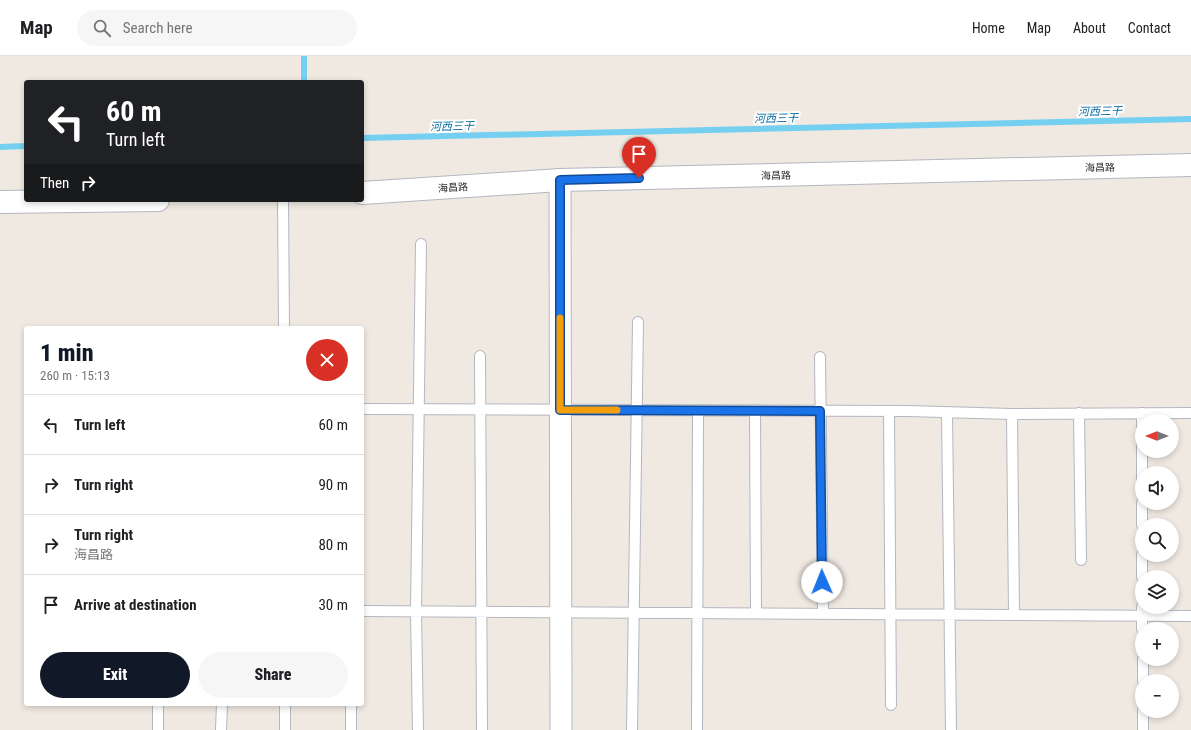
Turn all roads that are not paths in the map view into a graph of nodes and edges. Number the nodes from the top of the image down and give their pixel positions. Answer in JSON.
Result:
{"nodes":[{"id":1,"x":1191,"y":165,"type":"edge"},
{"id":2,"x":560,"y":180,"type":"junction"},
{"id":3,"x":364,"y":193,"type":"edge"},
{"id":4,"x":0,"y":202,"type":"edge"},
{"id":5,"x":24,"y":202,"type":"edge"},
{"id":6,"x":283,"y":202,"type":"edge"},
{"id":7,"x":421,"y":244,"type":"dead end"},
{"id":8,"x":638,"y":322,"type":"dead end"},
{"id":9,"x":284,"y":326,"type":"edge"},
{"id":10,"x":480,"y":356,"type":"dead end"},
{"id":11,"x":820,"y":357,"type":"dead end"},
{"id":12,"x":365,"y":409,"type":"dead end"},
{"id":13,"x":419,"y":409,"type":"junction"},
{"id":14,"x":481,"y":409,"type":"junction"},
{"id":15,"x":560,"y":410,"type":"junction"},
{"id":16,"x":637,"y":410,"type":"junction"},
{"id":17,"x":698,"y":410,"type":"junction"},
{"id":18,"x":755,"y":410,"type":"junction"},
{"id":19,"x":820,"y":411,"type":"junction"},
{"id":20,"x":889,"y":411,"type":"junction"},
{"id":21,"x":947,"y":413,"type":"junction"},
{"id":22,"x":1079,"y":413,"type":"junction"},
{"id":23,"x":1142,"y":413,"type":"junction"},
{"id":24,"x":1191,"y":413,"type":"edge"},
{"id":25,"x":1012,"y":414,"type":"junction"},
{"id":26,"x":1142,"y":466,"type":"edge"},
{"id":27,"x":1081,"y":560,"type":"dead end"},
{"id":28,"x":364,"y":611,"type":"edge"},
{"id":29,"x":416,"y":611,"type":"junction"},
{"id":30,"x":482,"y":611,"type":"junction"},
{"id":31,"x":561,"y":611,"type":"junction"},
{"id":32,"x":1135,"y":611,"type":"edge"},
{"id":33,"x":634,"y":612,"type":"junction"},
{"id":34,"x":698,"y":612,"type":"junction"},
{"id":35,"x":756,"y":612,"type":"junction"},
{"id":36,"x":823,"y":613,"type":"junction"},
{"id":37,"x":890,"y":613,"type":"junction"},
{"id":38,"x":950,"y":614,"type":"junction"},
{"id":39,"x":1014,"y":614,"type":"junction"},
{"id":40,"x":1171,"y":614,"type":"edge"},
{"id":41,"x":1191,"y":616,"type":"edge"},
{"id":42,"x":891,"y":705,"type":"dead end"},
{"id":43,"x":158,"y":706,"type":"edge"},
{"id":44,"x":222,"y":706,"type":"edge"},
{"id":45,"x":285,"y":706,"type":"edge"},
{"id":46,"x":351,"y":706,"type":"edge"},
{"id":47,"x":1143,"y":718,"type":"edge"},
{"id":48,"x":158,"y":730,"type":"edge"},
{"id":49,"x":222,"y":730,"type":"edge"},
{"id":50,"x":285,"y":730,"type":"edge"},
{"id":51,"x":351,"y":730,"type":"edge"},
{"id":52,"x":418,"y":730,"type":"edge"},
{"id":53,"x":482,"y":730,"type":"edge"},
{"id":54,"x":561,"y":730,"type":"edge"},
{"id":55,"x":632,"y":730,"type":"edge"},
{"id":56,"x":697,"y":730,"type":"edge"},
{"id":57,"x":951,"y":730,"type":"edge"},
{"id":58,"x":1143,"y":730,"type":"edge"}],
"edges":[{"from":1,"to":2,"type":"street","name":"海昌路"},
{"from":2,"to":3,"type":"street","name":"海昌路"},
{"from":2,"to":15,"type":"street"},
{"from":4,"to":5,"type":"street"},
{"from":6,"to":9,"type":"lane"},
{"from":7,"to":13,"type":"lane"},
{"from":8,"to":16,"type":"lane"},
{"from":10,"to":14,"type":"lane"},
{"from":11,"to":19,"type":"lane"},
{"from":12,"to":13,"type":"lane"},
{"from":13,"to":14,"type":"lane"},
{"from":13,"to":29,"type":"lane"},
{"from":14,"to":15,"type":"lane"},
{"from":14,"to":30,"type":"lane"},
{"from":15,"to":16,"type":"lane"},
{"from":15,"to":31,"type":"street"},
{"from":16,"to":17,"type":"lane"},
{"from":16,"to":33,"type":"lane"},
{"from":17,"to":18,"type":"lane"},
{"from":17,"to":34,"type":"lane"},
{"from":18,"to":19,"type":"lane"},
{"from":18,"to":35,"type":"lane"},
{"from":19,"to":20,"type":"lane"},
{"from":19,"to":36,"type":"lane"},
{"from":20,"to":21,"type":"lane"},
{"from":20,"to":37,"type":"lane"},
{"from":21,"to":25,"type":"lane"},
{"from":21,"to":38,"type":"lane"},
{"from":22,"to":23,"type":"lane"},
{"from":22,"to":25,"type":"lane"},
{"from":22,"to":27,"type":"lane"},
{"from":23,"to":24,"type":"lane"},
{"from":23,"to":26,"type":"lane"},
{"from":25,"to":39,"type":"lane"},
{"from":28,"to":29,"type":"lane"},
{"from":29,"to":30,"type":"lane"},
{"from":29,"to":52,"type":"lane"},
{"from":30,"to":31,"type":"lane"},
{"from":30,"to":53,"type":"lane"},
{"from":31,"to":33,"type":"lane"},
{"from":31,"to":54,"type":"street"},
{"from":32,"to":39,"type":"lane"},
{"from":33,"to":34,"type":"lane"},
{"from":33,"to":55,"type":"lane"},
{"from":34,"to":35,"type":"lane"},
{"from":34,"to":56,"type":"lane"},
{"from":35,"to":36,"type":"lane"},
{"from":36,"to":37,"type":"lane"},
{"from":37,"to":38,"type":"lane"},
{"from":37,"to":42,"type":"lane"},
{"from":38,"to":39,"type":"lane"},
{"from":38,"to":57,"type":"lane"},
{"from":40,"to":41,"type":"lane"},
{"from":43,"to":48,"type":"lane"},
{"from":44,"to":49,"type":"lane"},
{"from":45,"to":50,"type":"lane"},
{"from":46,"to":51,"type":"lane"},
{"from":47,"to":58,"type":"lane"}]}
